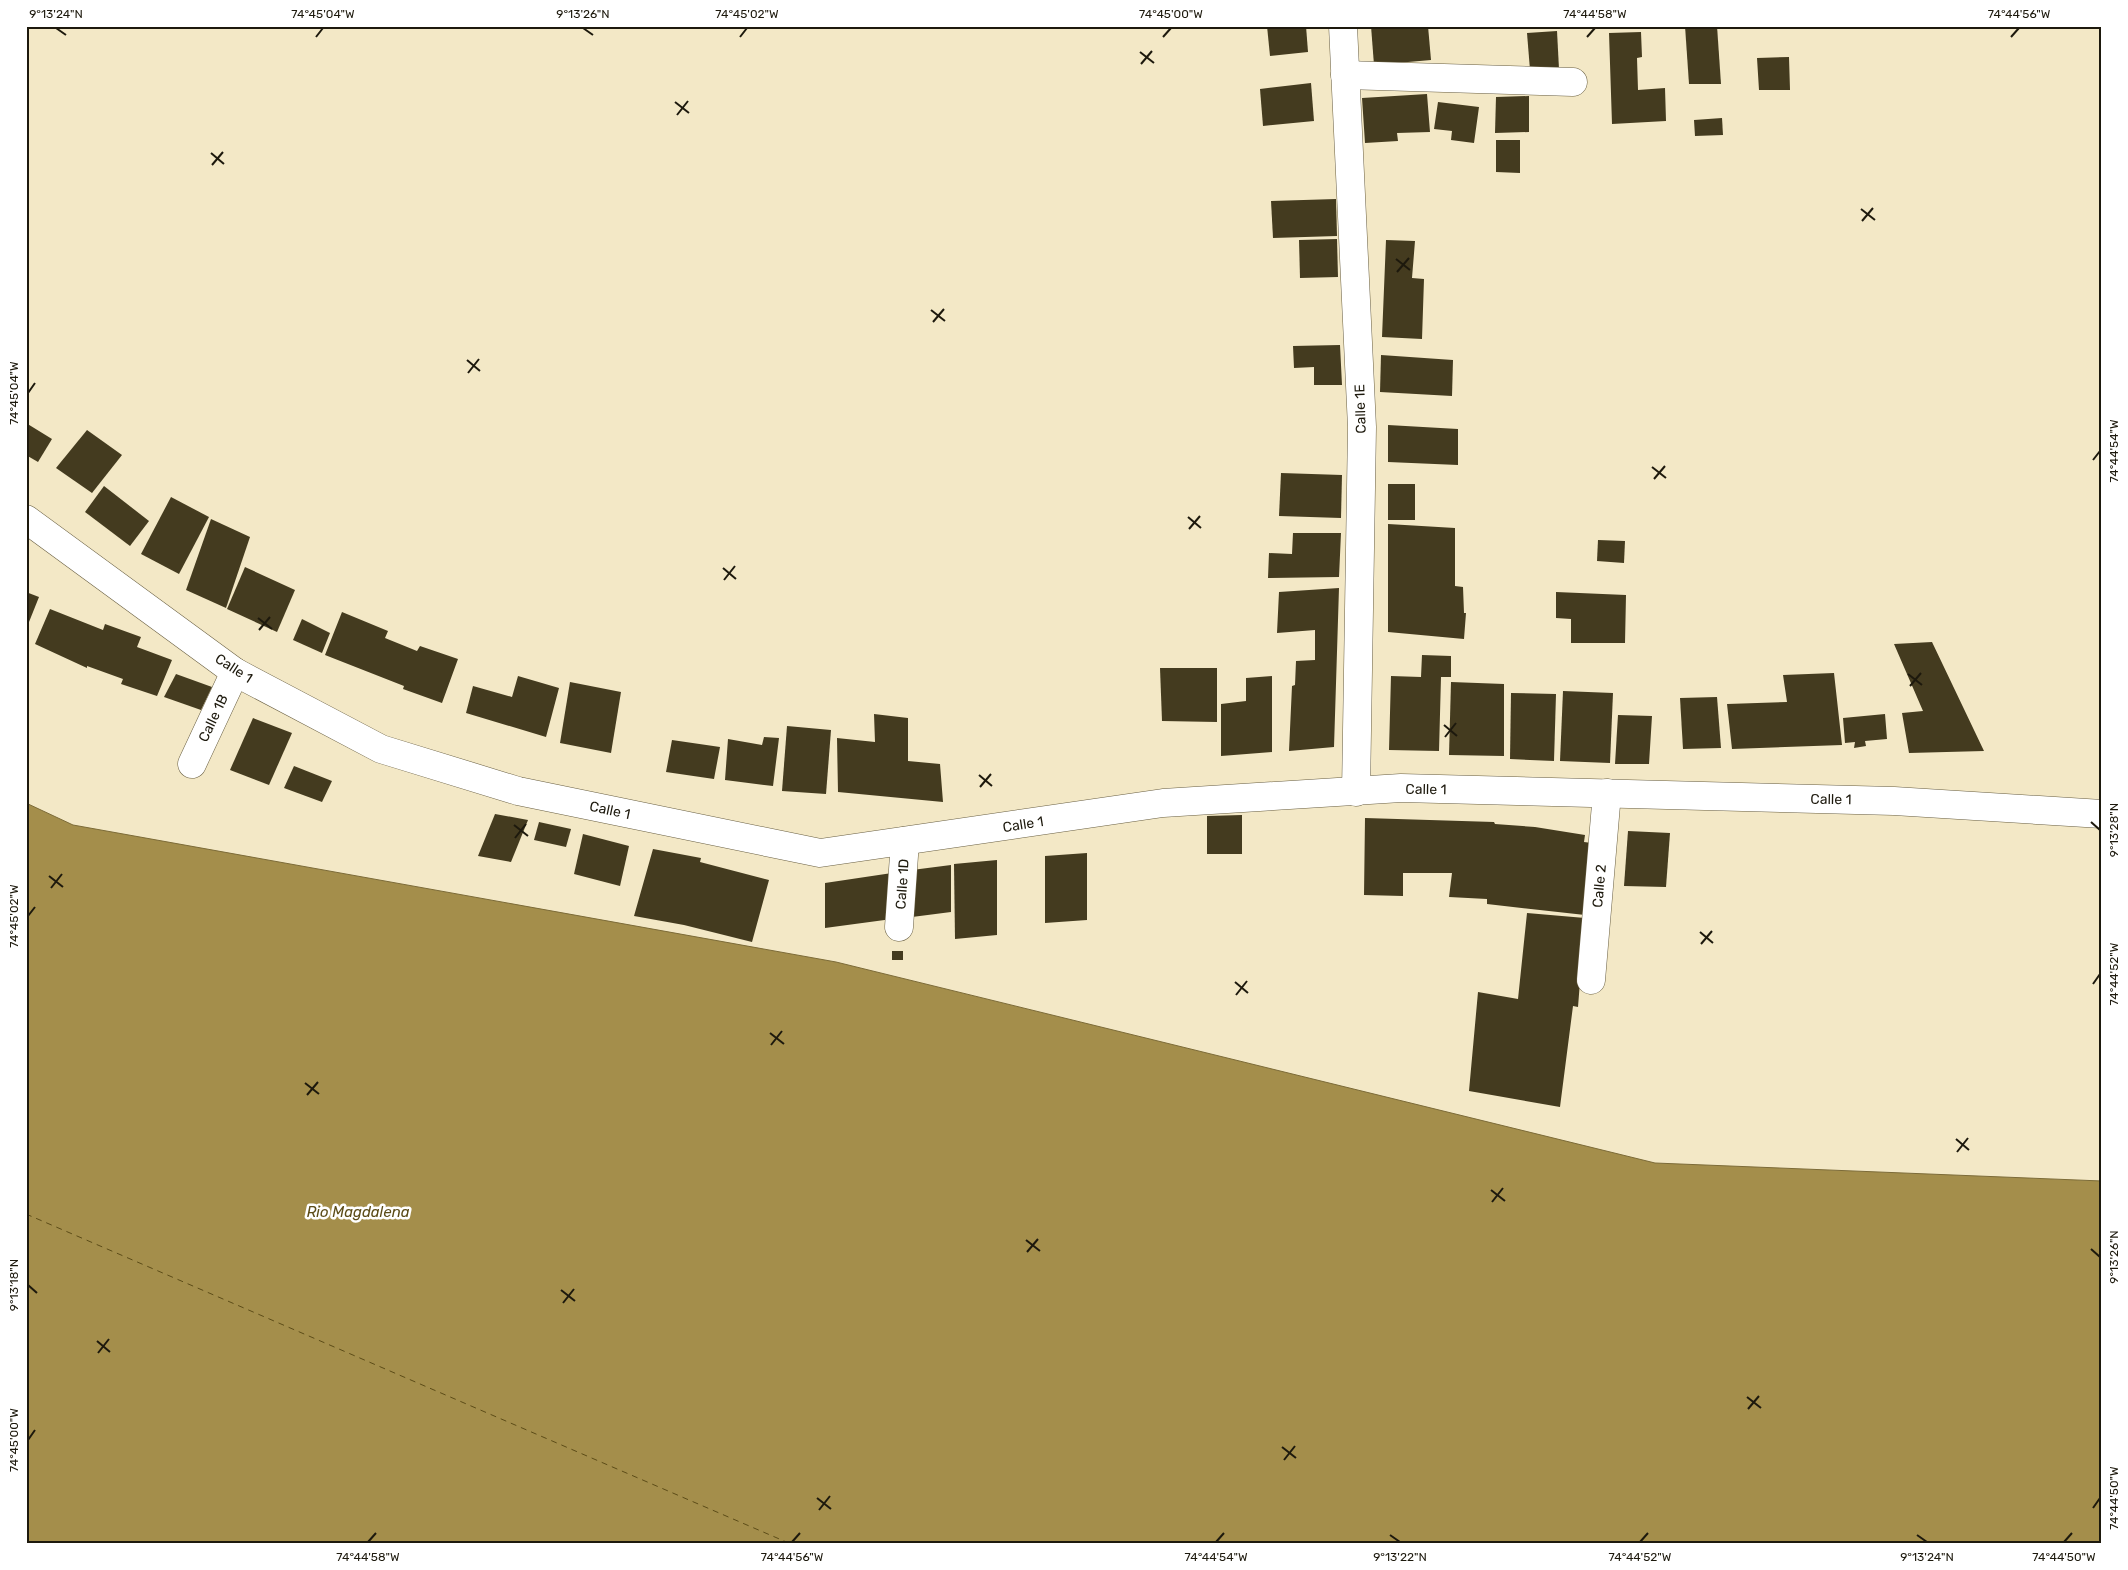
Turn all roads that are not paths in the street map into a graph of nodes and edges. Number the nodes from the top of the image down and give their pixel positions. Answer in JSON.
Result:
{"nodes":[{"id":1,"x":1343,"y":26,"type":"edge"},
{"id":2,"x":1345,"y":75,"type":"junction"},
{"id":3,"x":1573,"y":82,"type":"dead end"},
{"id":4,"x":26,"y":519,"type":"edge"},
{"id":5,"x":235,"y":672,"type":"junction"},
{"id":6,"x":192,"y":764,"type":"dead end"},
{"id":7,"x":1356,"y":792,"type":"junction"},
{"id":8,"x":1607,"y":793,"type":"junction"},
{"id":9,"x":2102,"y":814,"type":"edge"},
{"id":10,"x":905,"y":842,"type":"junction"},
{"id":11,"x":899,"y":927,"type":"dead end"},
{"id":12,"x":1591,"y":980,"type":"dead end"}],
"edges":[{"from":1,"to":2,"type":"street","name":"Calle 1E"},
{"from":2,"to":3,"type":"street"},
{"from":2,"to":7,"type":"street","name":"Calle 1E"},
{"from":4,"to":5,"type":"street","name":"Calle 1"},
{"from":5,"to":6,"type":"street","name":"Calle 1B"},
{"from":5,"to":10,"type":"street","name":"Calle 1"},
{"from":7,"to":8,"type":"street","name":"Calle 1"},
{"from":7,"to":10,"type":"street","name":"Calle 1"},
{"from":8,"to":9,"type":"street","name":"Calle 1"},
{"from":8,"to":12,"type":"street","name":"Calle 2"},
{"from":10,"to":11,"type":"street","name":"Calle 1D"}]}
